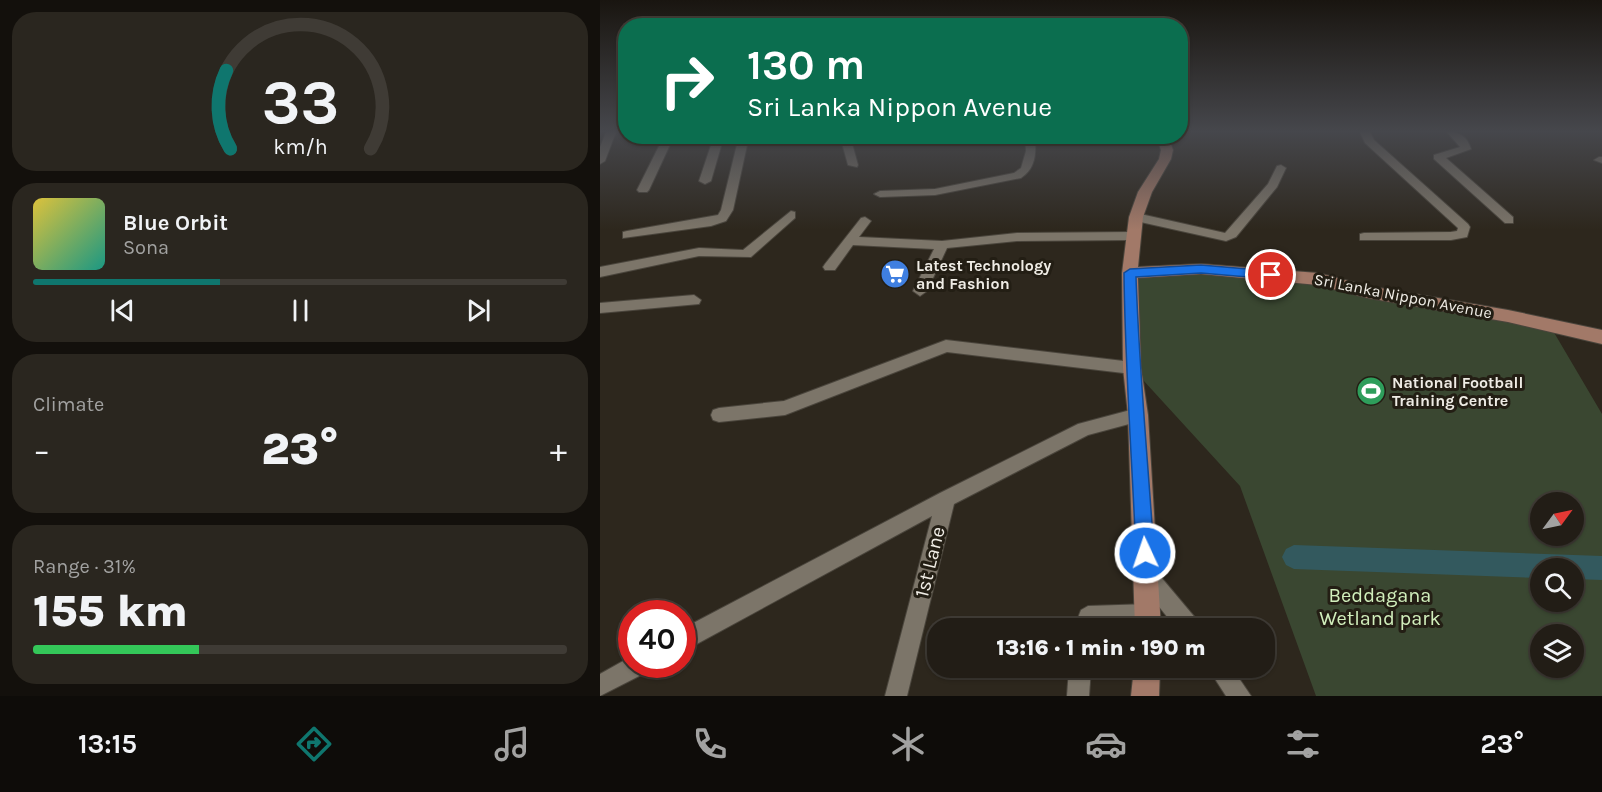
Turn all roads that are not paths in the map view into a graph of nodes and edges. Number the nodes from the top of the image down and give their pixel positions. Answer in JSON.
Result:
{"nodes":[{"id":1,"x":655,"y":164,"type":"edge"},
{"id":2,"x":710,"y":164,"type":"edge"},
{"id":3,"x":737,"y":164,"type":"edge"},
{"id":4,"x":1027,"y":164,"type":"edge"},
{"id":5,"x":1162,"y":164,"type":"edge"},
{"id":6,"x":1395,"y":164,"type":"edge"},
{"id":7,"x":1446,"y":164,"type":"edge"},
{"id":8,"x":1281,"y":168,"type":"dead end"},
{"id":9,"x":705,"y":181,"type":"dead end"},
{"id":10,"x":643,"y":190,"type":"dead end"},
{"id":11,"x":880,"y":194,"type":"dead end"},
{"id":12,"x":791,"y":215,"type":"dead end"},
{"id":13,"x":1136,"y":217,"type":"junction"},
{"id":14,"x":1509,"y":220,"type":"dead end"},
{"id":15,"x":865,"y":221,"type":"dead end"},
{"id":16,"x":627,"y":235,"type":"dead end"},
{"id":17,"x":1132,"y":236,"type":"junction"},
{"id":18,"x":1364,"y":237,"type":"dead end"},
{"id":19,"x":851,"y":241,"type":"junction"},
{"id":20,"x":942,"y":245,"type":"junction"},
{"id":21,"x":830,"y":267,"type":"dead end"},
{"id":22,"x":600,"y":272,"type":"edge"},
{"id":23,"x":1130,"y":273,"type":"junction"},
{"id":24,"x":920,"y":291,"type":"dead end"},
{"id":25,"x":694,"y":300,"type":"dead end"},
{"id":26,"x":600,"y":308,"type":"edge"},
{"id":27,"x":1602,"y":337,"type":"edge"},
{"id":28,"x":1132,"y":368,"type":"junction"},
{"id":29,"x":719,"y":415,"type":"dead end"},
{"id":30,"x":1138,"y":415,"type":"junction"},
{"id":31,"x":946,"y":498,"type":"junction"},
{"id":32,"x":1147,"y":576,"type":"junction"},
{"id":33,"x":1149,"y":618,"type":"edge"},
{"id":34,"x":1181,"y":618,"type":"edge"},
{"id":35,"x":696,"y":633,"type":"edge"},
{"id":36,"x":618,"y":676,"type":"edge"},
{"id":37,"x":1079,"y":678,"type":"edge"},
{"id":38,"x":1146,"y":678,"type":"edge"},
{"id":39,"x":1226,"y":678,"type":"edge"},
{"id":40,"x":600,"y":686,"type":"edge"},
{"id":41,"x":896,"y":696,"type":"edge"},
{"id":42,"x":1078,"y":696,"type":"edge"},
{"id":43,"x":1145,"y":696,"type":"edge"},
{"id":44,"x":1240,"y":696,"type":"edge"}],
"edges":[{"from":1,"to":10,"type":"street"},
{"from":2,"to":9,"type":"street"},
{"from":3,"to":16,"type":"street"},
{"from":4,"to":11,"type":"street"},
{"from":5,"to":13,"type":"street"},
{"from":6,"to":18,"type":"street"},
{"from":7,"to":14,"type":"street"},
{"from":8,"to":13,"type":"street"},
{"from":12,"to":22,"type":"street"},
{"from":13,"to":17,"type":"street"},
{"from":15,"to":19,"type":"street"},
{"from":17,"to":20,"type":"street"},
{"from":17,"to":23,"type":"street"},
{"from":19,"to":20,"type":"street"},
{"from":19,"to":21,"type":"street"},
{"from":20,"to":24,"type":"street"},
{"from":23,"to":27,"type":"street","name":"Sri Lanka Nippon Avenue"},
{"from":23,"to":28,"type":"street"},
{"from":25,"to":26,"type":"street"},
{"from":28,"to":29,"type":"street"},
{"from":28,"to":30,"type":"street"},
{"from":30,"to":31,"type":"street"},
{"from":30,"to":32,"type":"street"},
{"from":31,"to":35,"type":"street"},
{"from":31,"to":41,"type":"street","name":"1st Lane"},
{"from":32,"to":33,"type":"street"},
{"from":32,"to":34,"type":"street"},
{"from":36,"to":40,"type":"street"},
{"from":37,"to":42,"type":"street"},
{"from":38,"to":43,"type":"street"},
{"from":39,"to":44,"type":"street"}]}
